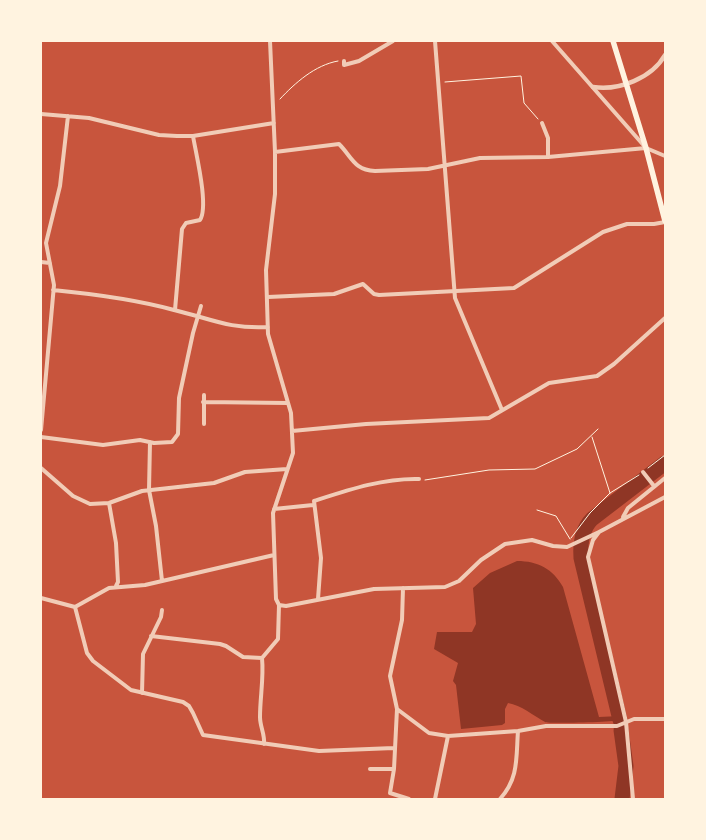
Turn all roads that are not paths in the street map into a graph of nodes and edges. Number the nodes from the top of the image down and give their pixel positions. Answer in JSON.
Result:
{"nodes":[{"id":1,"x":270,"y":41,"type":"edge"},
{"id":2,"x":393,"y":41,"type":"edge"},
{"id":3,"x":435,"y":41,"type":"edge"},
{"id":4,"x":552,"y":41,"type":"edge"},
{"id":5,"x":613,"y":41,"type":"edge"},
{"id":6,"x":665,"y":55,"type":"edge"},
{"id":7,"x":344,"y":61,"type":"road end"},
{"id":8,"x":626,"y":83,"type":"junction"},
{"id":9,"x":594,"y":87,"type":"junction"},
{"id":10,"x":41,"y":114,"type":"edge"},
{"id":11,"x":68,"y":116,"type":"junction"},
{"id":12,"x":274,"y":123,"type":"junction"},
{"id":13,"x":542,"y":123,"type":"road end"},
{"id":14,"x":193,"y":136,"type":"junction"},
{"id":15,"x":646,"y":148,"type":"junction"},
{"id":16,"x":276,"y":152,"type":"junction"},
{"id":17,"x":665,"y":156,"type":"edge"},
{"id":18,"x":548,"y":157,"type":"junction"},
{"id":19,"x":444,"y":166,"type":"junction"},
{"id":20,"x":665,"y":221,"type":"edge"},
{"id":21,"x":41,"y":262,"type":"edge"},
{"id":22,"x":50,"y":263,"type":"junction"},
{"id":23,"x":53,"y":290,"type":"junction"},
{"id":24,"x":454,"y":292,"type":"junction"},
{"id":25,"x":268,"y":297,"type":"junction"},
{"id":26,"x":201,"y":306,"type":"dead end"},
{"id":27,"x":175,"y":310,"type":"junction"},
{"id":28,"x":197,"y":317,"type":"junction"},
{"id":29,"x":665,"y":318,"type":"edge"},
{"id":30,"x":268,"y":327,"type":"junction"},
{"id":31,"x":204,"y":395,"type":"dead end"},
{"id":32,"x":203,"y":402,"type":"junction"},
{"id":33,"x":288,"y":403,"type":"junction"},
{"id":34,"x":502,"y":410,"type":"junction"},
{"id":35,"x":204,"y":424,"type":"dead end"},
{"id":36,"x":41,"y":430,"type":"edge"},
{"id":37,"x":292,"y":431,"type":"junction"},
{"id":38,"x":41,"y":437,"type":"edge"},
{"id":39,"x":150,"y":442,"type":"junction"},
{"id":40,"x":41,"y":468,"type":"edge"},
{"id":41,"x":287,"y":470,"type":"junction"},
{"id":42,"x":643,"y":472,"type":"road end"},
{"id":43,"x":665,"y":478,"type":"edge"},
{"id":44,"x":419,"y":479,"type":"road end"},
{"id":45,"x":654,"y":486,"type":"junction"},
{"id":46,"x":149,"y":490,"type":"junction"},
{"id":47,"x":665,"y":497,"type":"edge"},
{"id":48,"x":109,"y":502,"type":"junction"},
{"id":49,"x":313,"y":505,"type":"junction"},
{"id":50,"x":274,"y":510,"type":"junction"},
{"id":51,"x":622,"y":519,"type":"junction"},
{"id":52,"x":599,"y":532,"type":"junction"},
{"id":53,"x":274,"y":555,"type":"junction"},
{"id":54,"x":162,"y":581,"type":"junction"},
{"id":55,"x":116,"y":586,"type":"junction"},
{"id":56,"x":403,"y":588,"type":"junction"},
{"id":57,"x":41,"y":598,"type":"edge"},
{"id":58,"x":318,"y":598,"type":"junction"},
{"id":59,"x":279,"y":605,"type":"junction"},
{"id":60,"x":75,"y":606,"type":"junction"},
{"id":61,"x":162,"y":610,"type":"dead end"},
{"id":62,"x":151,"y":636,"type":"junction"},
{"id":63,"x":262,"y":658,"type":"junction"},
{"id":64,"x":142,"y":692,"type":"junction"},
{"id":65,"x":397,"y":709,"type":"junction"},
{"id":66,"x":665,"y":719,"type":"edge"},
{"id":67,"x":626,"y":722,"type":"junction"},
{"id":68,"x":518,"y":731,"type":"junction"},
{"id":69,"x":448,"y":736,"type":"junction"},
{"id":70,"x":264,"y":744,"type":"junction"},
{"id":71,"x":394,"y":748,"type":"junction"},
{"id":72,"x":370,"y":769,"type":"dead end"},
{"id":73,"x":394,"y":769,"type":"junction"},
{"id":74,"x":409,"y":799,"type":"edge"},
{"id":75,"x":435,"y":799,"type":"edge"},
{"id":76,"x":500,"y":799,"type":"edge"},
{"id":77,"x":633,"y":799,"type":"edge"}],
"edges":[{"from":1,"to":12,"type":"street"},
{"from":2,"to":7,"type":"street"},
{"from":3,"to":19,"type":"street"},
{"from":4,"to":9,"type":"street"},
{"from":5,"to":8,"type":"main road"},
{"from":6,"to":8,"type":"street"},
{"from":8,"to":9,"type":"street"},
{"from":8,"to":15,"type":"main road"},
{"from":9,"to":15,"type":"street"},
{"from":10,"to":11,"type":"street"},
{"from":11,"to":14,"type":"street"},
{"from":11,"to":22,"type":"street"},
{"from":12,"to":14,"type":"street"},
{"from":12,"to":16,"type":"street"},
{"from":13,"to":18,"type":"street"},
{"from":14,"to":27,"type":"street"},
{"from":15,"to":17,"type":"street"},
{"from":15,"to":18,"type":"street"},
{"from":15,"to":20,"type":"main road"},
{"from":16,"to":19,"type":"street"},
{"from":16,"to":25,"type":"street"},
{"from":18,"to":19,"type":"street"},
{"from":19,"to":24,"type":"street"},
{"from":20,"to":24,"type":"street"},
{"from":21,"to":22,"type":"street"},
{"from":22,"to":23,"type":"street"},
{"from":23,"to":27,"type":"street"},
{"from":23,"to":36,"type":"street"},
{"from":24,"to":25,"type":"street"},
{"from":24,"to":34,"type":"street"},
{"from":25,"to":30,"type":"street"},
{"from":26,"to":28,"type":"street"},
{"from":27,"to":28,"type":"street"},
{"from":28,"to":30,"type":"street"},
{"from":28,"to":39,"type":"street"},
{"from":29,"to":34,"type":"street"},
{"from":30,"to":33,"type":"street"},
{"from":31,"to":32,"type":"street"},
{"from":32,"to":33,"type":"street"},
{"from":32,"to":35,"type":"street"},
{"from":33,"to":37,"type":"street"},
{"from":34,"to":37,"type":"street"},
{"from":37,"to":41,"type":"street"},
{"from":38,"to":39,"type":"street"},
{"from":39,"to":46,"type":"street"},
{"from":40,"to":48,"type":"street"},
{"from":41,"to":46,"type":"street"},
{"from":41,"to":50,"type":"street"},
{"from":42,"to":45,"type":"street"},
{"from":43,"to":45,"type":"street"},
{"from":44,"to":49,"type":"street"},
{"from":45,"to":51,"type":"street"},
{"from":46,"to":48,"type":"street"},
{"from":46,"to":54,"type":"street"},
{"from":47,"to":51,"type":"street"},
{"from":48,"to":55,"type":"street"},
{"from":49,"to":50,"type":"street"},
{"from":49,"to":58,"type":"street"},
{"from":50,"to":53,"type":"street"},
{"from":51,"to":52,"type":"street"},
{"from":52,"to":56,"type":"street"},
{"from":52,"to":67,"type":"street"},
{"from":53,"to":54,"type":"street"},
{"from":53,"to":59,"type":"street"},
{"from":54,"to":55,"type":"street"},
{"from":55,"to":60,"type":"street"},
{"from":56,"to":58,"type":"street"},
{"from":56,"to":65,"type":"street"},
{"from":57,"to":60,"type":"street"},
{"from":58,"to":59,"type":"street"},
{"from":59,"to":63,"type":"street"},
{"from":60,"to":64,"type":"street"},
{"from":61,"to":62,"type":"street"},
{"from":62,"to":63,"type":"street"},
{"from":62,"to":64,"type":"street"},
{"from":63,"to":70,"type":"street"},
{"from":64,"to":70,"type":"street"},
{"from":65,"to":69,"type":"street"},
{"from":65,"to":71,"type":"street"},
{"from":66,"to":67,"type":"street"},
{"from":67,"to":68,"type":"street"},
{"from":67,"to":77,"type":"street"},
{"from":68,"to":69,"type":"street"},
{"from":68,"to":76,"type":"street"},
{"from":69,"to":75,"type":"street"},
{"from":70,"to":71,"type":"street"},
{"from":71,"to":73,"type":"street"},
{"from":72,"to":73,"type":"street"},
{"from":73,"to":74,"type":"street"}]}
